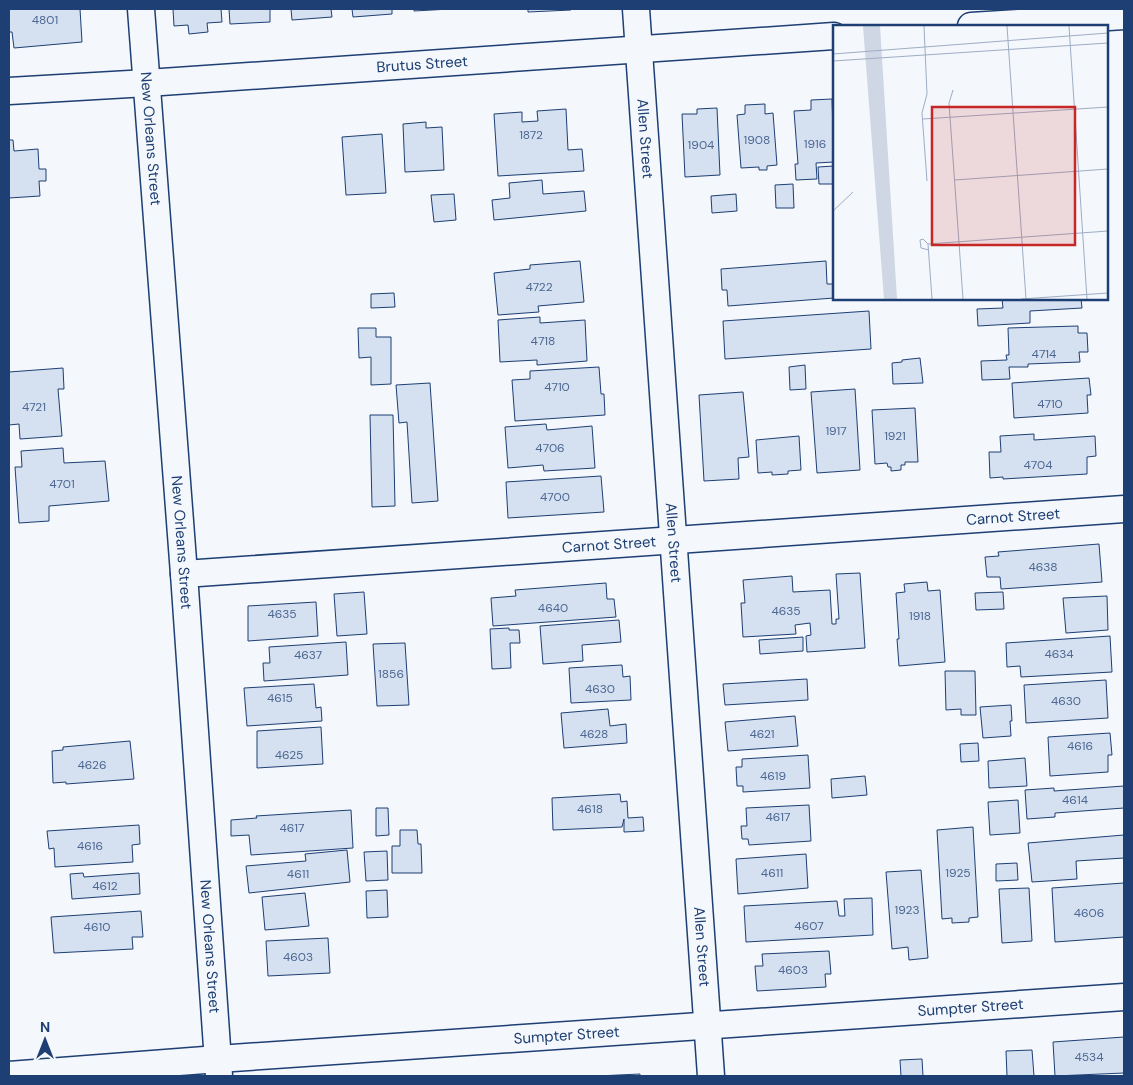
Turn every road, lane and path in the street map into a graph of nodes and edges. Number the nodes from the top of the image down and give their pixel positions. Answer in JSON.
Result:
{"nodes":[{"id":1,"x":141,"y":9,"type":"edge"},
{"id":2,"x":636,"y":9,"type":"edge"},
{"id":3,"x":1124,"y":16,"type":"edge"},
{"id":4,"x":986,"y":25,"type":"edge"},
{"id":5,"x":833,"y":36,"type":"edge"},
{"id":6,"x":639,"y":50,"type":"junction"},
{"id":7,"x":147,"y":83,"type":"junction"},
{"id":8,"x":9,"y":91,"type":"edge"},
{"id":9,"x":1124,"y":509,"type":"edge"},
{"id":10,"x":673,"y":540,"type":"junction"},
{"id":11,"x":184,"y":574,"type":"junction"},
{"id":12,"x":1124,"y":997,"type":"edge"},
{"id":13,"x":708,"y":1025,"type":"junction"},
{"id":14,"x":219,"y":1068,"type":"edge"},
{"id":15,"x":9,"y":1075,"type":"edge"},
{"id":16,"x":712,"y":1076,"type":"edge"}],
"edges":[{"from":1,"to":7,"type":"street","name":"New Orleans Street"},
{"from":2,"to":6,"type":"street","name":"Allen Street"},
{"from":3,"to":4,"type":"street"},
{"from":5,"to":6,"type":"street","name":"Brutus Street"},
{"from":6,"to":7,"type":"street","name":"Brutus Street"},
{"from":6,"to":10,"type":"street","name":"Allen Street"},
{"from":7,"to":8,"type":"street","name":"Brutus Street"},
{"from":7,"to":11,"type":"street","name":"New Orleans Street"},
{"from":9,"to":10,"type":"street","name":"Carnot Street"},
{"from":10,"to":11,"type":"street","name":"Carnot Street"},
{"from":10,"to":13,"type":"street","name":"Allen Street"},
{"from":11,"to":14,"type":"street","name":"New Orleans Street"},
{"from":12,"to":13,"type":"street","name":"Sumpter Street"},
{"from":13,"to":14,"type":"street","name":"Sumpter Street"},
{"from":13,"to":16,"type":"street","name":"Allen Street"},
{"from":14,"to":15,"type":"street","name":"Sumpter Street"}]}
